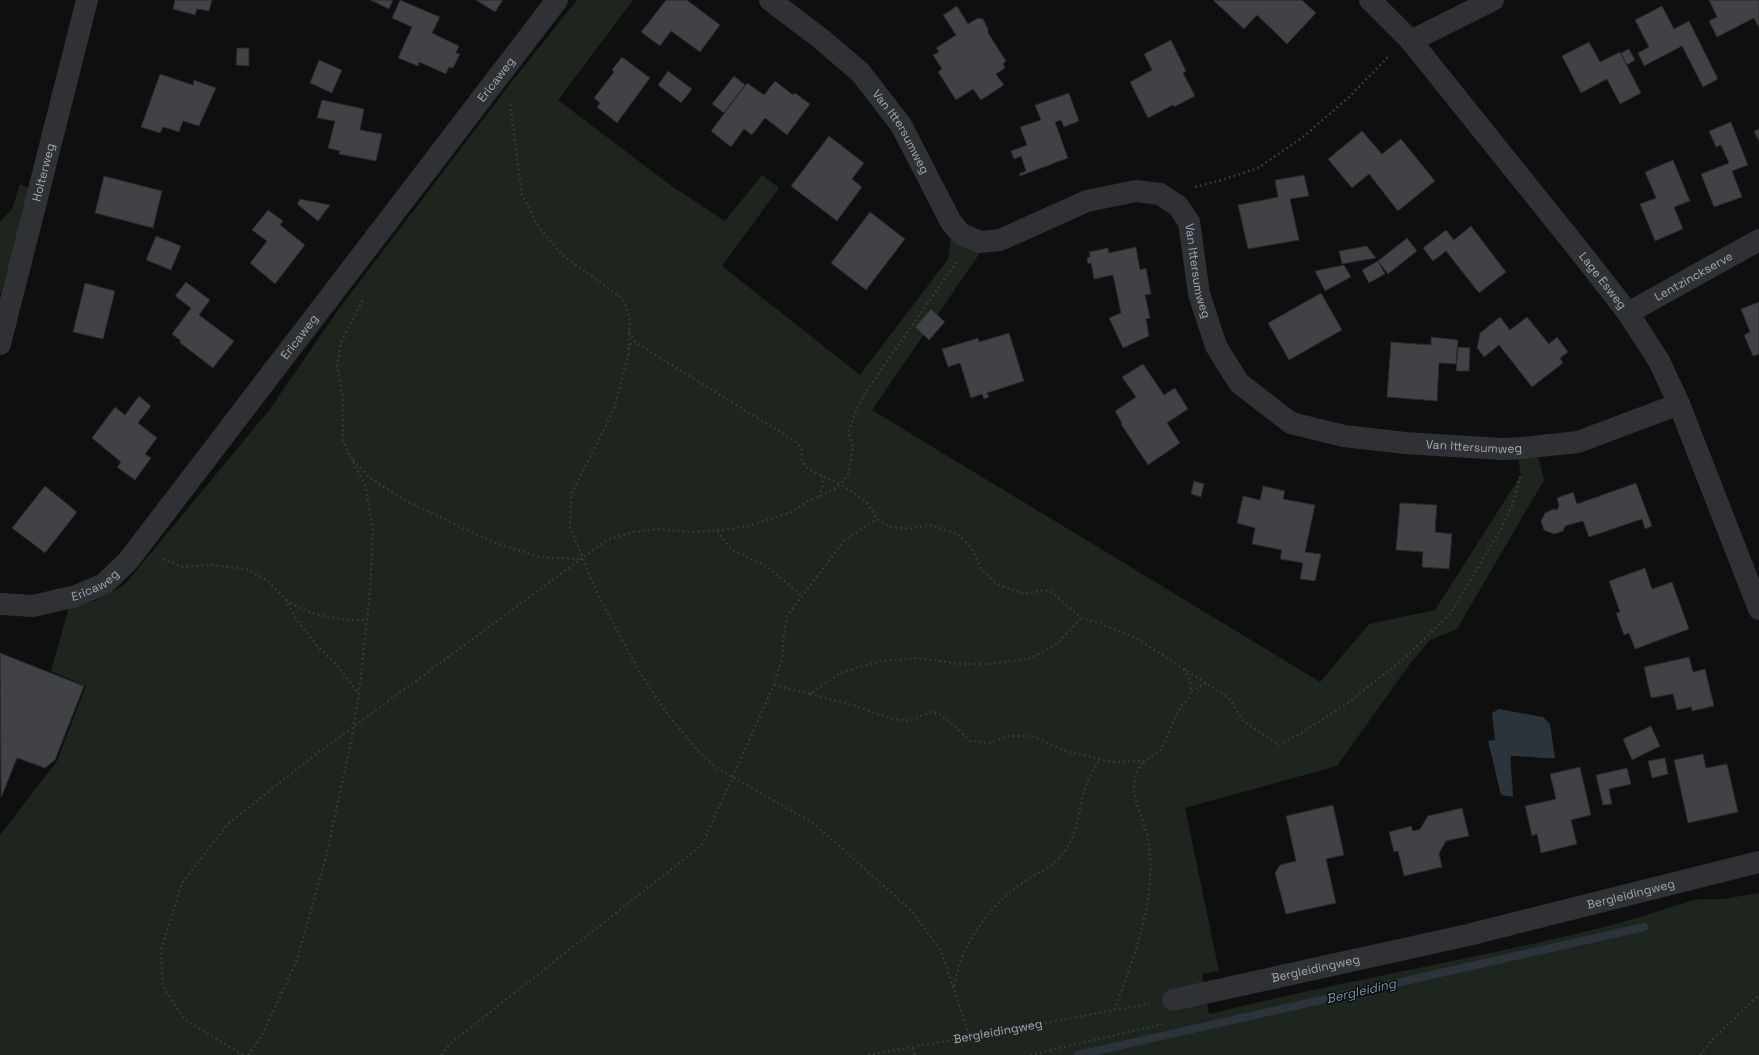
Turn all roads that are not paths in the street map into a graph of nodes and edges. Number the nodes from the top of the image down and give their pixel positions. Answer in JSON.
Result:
{"nodes":[{"id":1,"x":87,"y":0,"type":"edge"},
{"id":2,"x":557,"y":0,"type":"edge"},
{"id":3,"x":770,"y":0,"type":"edge"},
{"id":4,"x":1370,"y":0,"type":"edge"},
{"id":5,"x":1493,"y":0,"type":"edge"},
{"id":6,"x":1405,"y":35,"type":"junction"},
{"id":7,"x":1759,"y":240,"type":"edge"},
{"id":8,"x":1628,"y":314,"type":"junction"},
{"id":9,"x":0,"y":344,"type":"edge"},
{"id":10,"x":1679,"y":404,"type":"junction"},
{"id":11,"x":0,"y":604,"type":"edge"},
{"id":12,"x":1759,"y":609,"type":"edge"},
{"id":13,"x":1759,"y":862,"type":"edge"},
{"id":14,"x":1173,"y":1000,"type":"road end"}],
"edges":[{"from":1,"to":9,"type":"street","name":"Holterweg"},
{"from":2,"to":11,"type":"street","name":"Ericaweg"},
{"from":3,"to":10,"type":"street","name":"Van Ittersumweg"},
{"from":4,"to":6,"type":"street","name":"Lage Esweg"},
{"from":5,"to":6,"type":"street"},
{"from":6,"to":8,"type":"street","name":"Lage Esweg"},
{"from":7,"to":8,"type":"street","name":"Lentzinckserve"},
{"from":8,"to":10,"type":"street","name":"Lage Esweg"},
{"from":10,"to":12,"type":"street","name":"Lage Esweg"},
{"from":13,"to":14,"type":"street","name":"Bergleidingweg"}]}
